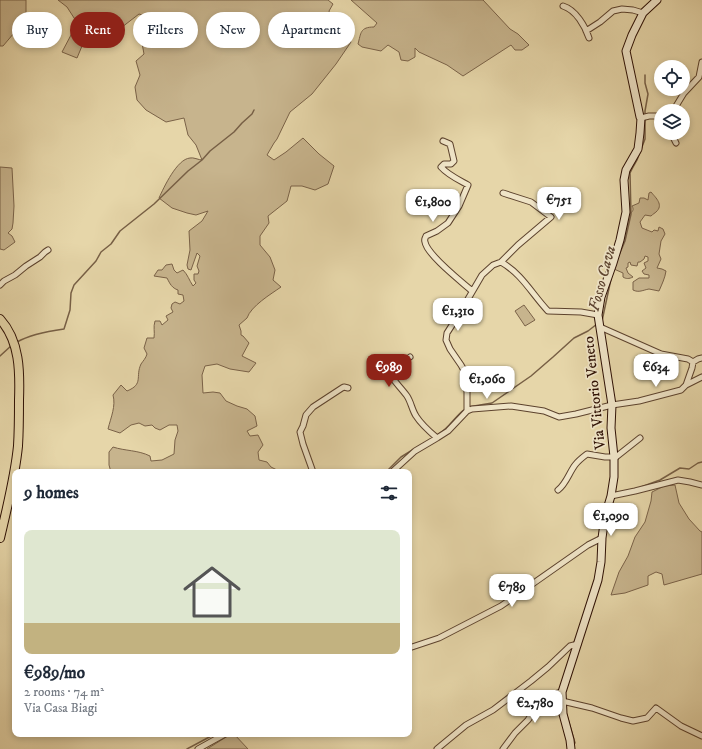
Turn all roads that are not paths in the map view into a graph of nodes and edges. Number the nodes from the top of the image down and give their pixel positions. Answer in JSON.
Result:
{"nodes":[{"id":1,"x":657,"y":0,"type":"edge"},
{"id":2,"x":563,"y":6,"type":"dead end"},
{"id":3,"x":643,"y":13,"type":"junction"},
{"id":4,"x":586,"y":31,"type":"junction"},
{"id":5,"x":589,"y":38,"type":"dead end"},
{"id":6,"x":702,"y":62,"type":"edge"},
{"id":7,"x":677,"y":104,"type":"edge"},
{"id":8,"x":654,"y":116,"type":"edge"},
{"id":9,"x":642,"y":117,"type":"junction"},
{"id":10,"x":674,"y":140,"type":"edge"},
{"id":11,"x":443,"y":141,"type":"dead end"},
{"id":12,"x":676,"y":143,"type":"dead end"},
{"id":13,"x":503,"y":194,"type":"dead end"},
{"id":14,"x":48,"y":250,"type":"dead end"},
{"id":15,"x":501,"y":262,"type":"junction"},
{"id":16,"x":0,"y":286,"type":"edge"},
{"id":17,"x":472,"y":291,"type":"junction"},
{"id":18,"x":0,"y":319,"type":"edge"},
{"id":19,"x":599,"y":322,"type":"junction"},
{"id":20,"x":410,"y":357,"type":"dead end"},
{"id":21,"x":702,"y":358,"type":"edge"},
{"id":22,"x":693,"y":362,"type":"junction"},
{"id":23,"x":702,"y":377,"type":"edge"},
{"id":24,"x":686,"y":385,"type":"junction"},
{"id":25,"x":348,"y":388,"type":"dead end"},
{"id":26,"x":612,"y":404,"type":"junction"},
{"id":27,"x":467,"y":408,"type":"junction"},
{"id":28,"x":436,"y":437,"type":"junction"},
{"id":29,"x":640,"y":438,"type":"dead end"},
{"id":30,"x":614,"y":457,"type":"junction"},
{"id":31,"x":14,"y":469,"type":"edge"},
{"id":32,"x":312,"y":469,"type":"edge"},
{"id":33,"x":395,"y":469,"type":"edge"},
{"id":34,"x":12,"y":481,"type":"edge"},
{"id":35,"x":702,"y":485,"type":"edge"},
{"id":36,"x":558,"y":490,"type":"dead end"},
{"id":37,"x":611,"y":496,"type":"junction"},
{"id":38,"x":0,"y":538,"type":"edge"},
{"id":39,"x":602,"y":538,"type":"junction"},
{"id":40,"x":578,"y":644,"type":"junction"},
{"id":41,"x":412,"y":647,"type":"edge"},
{"id":42,"x":562,"y":692,"type":"junction"},
{"id":43,"x":562,"y":702,"type":"junction"},
{"id":44,"x":702,"y":736,"type":"edge"},
{"id":45,"x":220,"y":737,"type":"edge"},
{"id":46,"x":198,"y":749,"type":"edge"},
{"id":47,"x":437,"y":749,"type":"edge"},
{"id":48,"x":504,"y":749,"type":"edge"},
{"id":49,"x":572,"y":749,"type":"edge"}],
"edges":[{"from":1,"to":3,"type":"street"},
{"from":2,"to":4,"type":"street"},
{"from":3,"to":4,"type":"street"},
{"from":3,"to":9,"type":"street","name":"Via Vittorio Veneto"},
{"from":4,"to":5,"type":"street"},
{"from":6,"to":7,"type":"street"},
{"from":8,"to":9,"type":"street"},
{"from":9,"to":19,"type":"street","name":"Via Vittorio Veneto"},
{"from":10,"to":12,"type":"street"},
{"from":11,"to":17,"type":"street"},
{"from":13,"to":15,"type":"street"},
{"from":14,"to":16,"type":"street"},
{"from":15,"to":17,"type":"street"},
{"from":15,"to":19,"type":"street"},
{"from":17,"to":27,"type":"street"},
{"from":18,"to":31,"type":"main road"},
{"from":19,"to":22,"type":"street"},
{"from":19,"to":26,"type":"street","name":"Via Vittorio Veneto"},
{"from":20,"to":28,"type":"street"},
{"from":21,"to":22,"type":"street"},
{"from":22,"to":24,"type":"street"},
{"from":23,"to":24,"type":"street"},
{"from":24,"to":26,"type":"street"},
{"from":25,"to":32,"type":"street"},
{"from":26,"to":27,"type":"street"},
{"from":26,"to":30,"type":"street","name":"Via Vittorio Veneto"},
{"from":27,"to":28,"type":"street"},
{"from":28,"to":33,"type":"street"},
{"from":29,"to":30,"type":"street"},
{"from":30,"to":36,"type":"street"},
{"from":30,"to":37,"type":"street","name":"Via Vittorio Veneto"},
{"from":34,"to":38,"type":"main road"},
{"from":35,"to":37,"type":"street"},
{"from":37,"to":39,"type":"street","name":"Via Vittorio Veneto"},
{"from":39,"to":40,"type":"street","name":"Via Vittorio Veneto"},
{"from":39,"to":41,"type":"street"},
{"from":40,"to":42,"type":"street","name":"Via Vittorio Veneto"},
{"from":40,"to":47,"type":"street"},
{"from":42,"to":43,"type":"street","name":"Via Vittorio Veneto"},
{"from":42,"to":48,"type":"street"},
{"from":43,"to":44,"type":"street"},
{"from":43,"to":49,"type":"street","name":"Via Vittorio Veneto"},
{"from":45,"to":46,"type":"street"}]}
